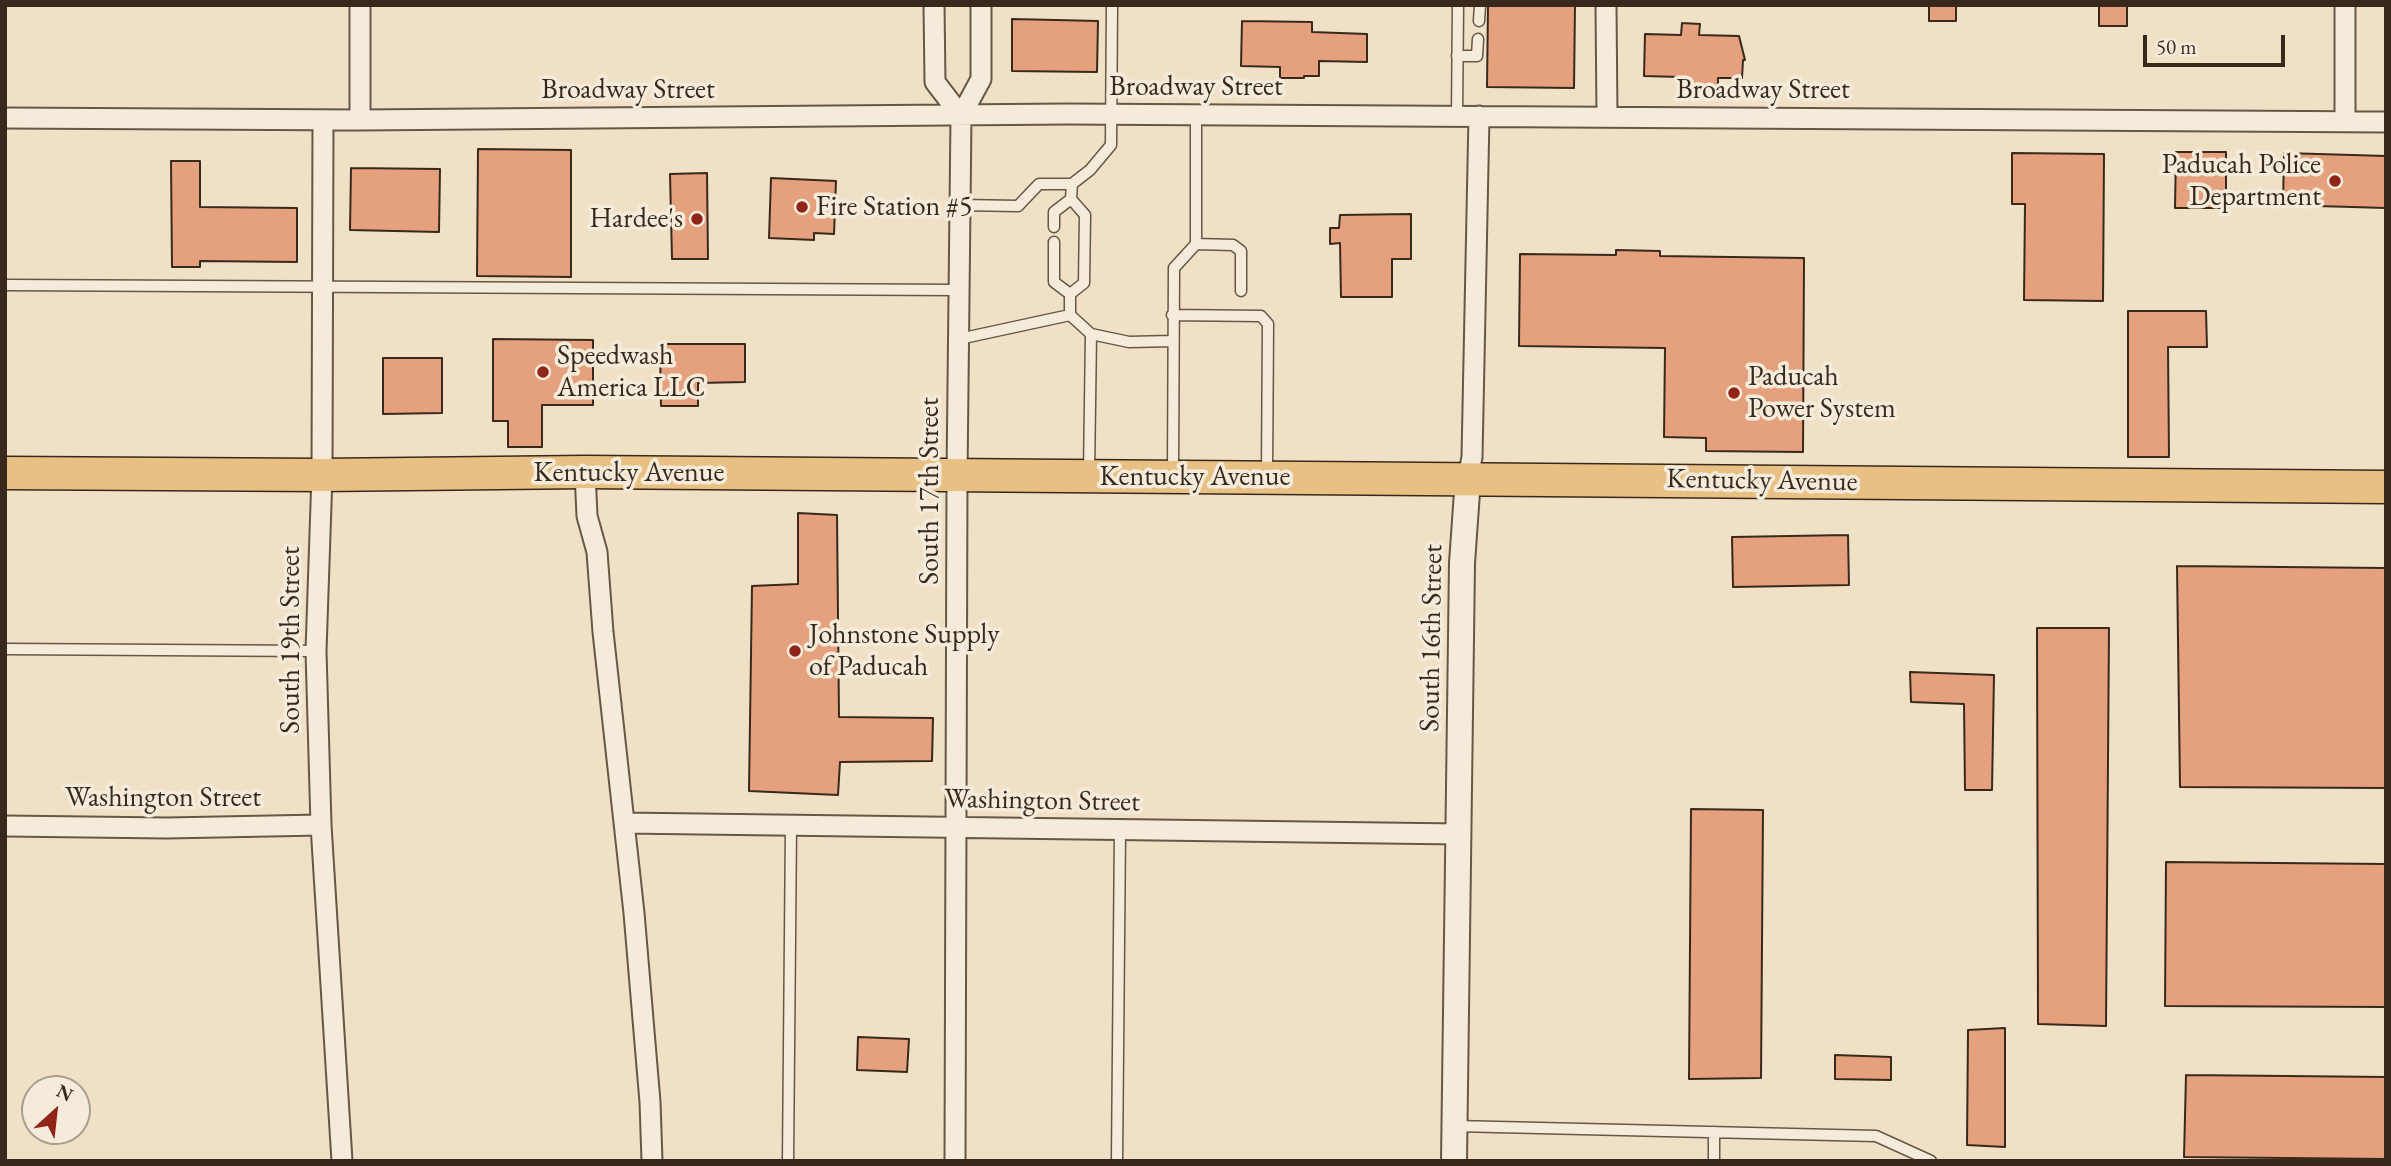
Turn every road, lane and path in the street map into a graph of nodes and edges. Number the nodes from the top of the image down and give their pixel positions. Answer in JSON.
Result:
{"nodes":[{"id":1,"x":360,"y":5,"type":"edge"},
{"id":2,"x":934,"y":5,"type":"edge"},
{"id":3,"x":981,"y":5,"type":"edge"},
{"id":4,"x":1112,"y":5,"type":"edge"},
{"id":5,"x":1458,"y":5,"type":"edge"},
{"id":6,"x":1480,"y":5,"type":"edge"},
{"id":7,"x":1606,"y":5,"type":"edge"},
{"id":8,"x":2345,"y":5,"type":"edge"},
{"id":9,"x":1479,"y":21,"type":"dead end"},
{"id":10,"x":1478,"y":39,"type":"dead end"},
{"id":11,"x":1457,"y":56,"type":"junction"},
{"id":12,"x":1113,"y":114,"type":"junction"},
{"id":13,"x":1196,"y":115,"type":"junction"},
{"id":14,"x":961,"y":116,"type":"junction"},
{"id":15,"x":1457,"y":116,"type":"junction"},
{"id":16,"x":1479,"y":116,"type":"junction"},
{"id":17,"x":1607,"y":117,"type":"junction"},
{"id":18,"x":5,"y":118,"type":"edge"},
{"id":19,"x":323,"y":120,"type":"junction"},
{"id":20,"x":360,"y":120,"type":"junction"},
{"id":21,"x":2345,"y":121,"type":"junction"},
{"id":22,"x":2386,"y":122,"type":"edge"},
{"id":23,"x":1072,"y":184,"type":"junction"},
{"id":24,"x":1071,"y":199,"type":"junction"},
{"id":25,"x":960,"y":205,"type":"junction"},
{"id":26,"x":1054,"y":227,"type":"dead end"},
{"id":27,"x":1054,"y":242,"type":"dead end"},
{"id":28,"x":1195,"y":244,"type":"junction"},
{"id":29,"x":5,"y":285,"type":"edge"},
{"id":30,"x":322,"y":287,"type":"junction"},
{"id":31,"x":959,"y":290,"type":"junction"},
{"id":32,"x":1241,"y":291,"type":"dead end"},
{"id":33,"x":1070,"y":294,"type":"junction"},
{"id":34,"x":1070,"y":314,"type":"junction"},
{"id":35,"x":1172,"y":315,"type":"junction"},
{"id":36,"x":1091,"y":334,"type":"junction"},
{"id":37,"x":959,"y":339,"type":"junction"},
{"id":38,"x":1172,"y":341,"type":"junction"},
{"id":39,"x":585,"y":472,"type":"junction"},
{"id":40,"x":5,"y":473,"type":"edge"},
{"id":41,"x":322,"y":475,"type":"junction"},
{"id":42,"x":957,"y":477,"type":"junction"},
{"id":43,"x":1089,"y":477,"type":"junction"},
{"id":44,"x":1173,"y":477,"type":"junction"},
{"id":45,"x":1268,"y":477,"type":"junction"},
{"id":46,"x":1468,"y":478,"type":"junction"},
{"id":47,"x":2386,"y":487,"type":"edge"},
{"id":48,"x":5,"y":649,"type":"edge"},
{"id":49,"x":316,"y":651,"type":"junction"},
{"id":50,"x":624,"y":823,"type":"junction"},
{"id":51,"x":321,"y":825,"type":"junction"},
{"id":52,"x":791,"y":825,"type":"junction"},
{"id":53,"x":5,"y":826,"type":"edge"},
{"id":54,"x":957,"y":827,"type":"junction"},
{"id":55,"x":1120,"y":830,"type":"junction"},
{"id":56,"x":1459,"y":834,"type":"junction"},
{"id":57,"x":1455,"y":1126,"type":"junction"},
{"id":58,"x":1714,"y":1132,"type":"junction"},
{"id":59,"x":342,"y":1161,"type":"edge"},
{"id":60,"x":652,"y":1161,"type":"edge"},
{"id":61,"x":788,"y":1161,"type":"edge"},
{"id":62,"x":955,"y":1161,"type":"edge"},
{"id":63,"x":1117,"y":1161,"type":"edge"},
{"id":64,"x":1454,"y":1161,"type":"edge"},
{"id":65,"x":1714,"y":1161,"type":"edge"},
{"id":66,"x":1931,"y":1161,"type":"edge"}],
"edges":[{"from":1,"to":20,"type":"street"},
{"from":2,"to":14,"type":"street"},
{"from":3,"to":14,"type":"street"},
{"from":4,"to":12,"type":"lane"},
{"from":5,"to":11,"type":"lane"},
{"from":6,"to":9,"type":"lane"},
{"from":7,"to":17,"type":"street"},
{"from":8,"to":21,"type":"street"},
{"from":10,"to":11,"type":"lane"},
{"from":11,"to":15,"type":"lane"},
{"from":12,"to":13,"type":"street","name":"Broadway Street"},
{"from":12,"to":14,"type":"street","name":"Broadway Street"},
{"from":12,"to":23,"type":"lane"},
{"from":13,"to":15,"type":"street","name":"Broadway Street"},
{"from":13,"to":28,"type":"lane"},
{"from":14,"to":20,"type":"street","name":"Broadway Street"},
{"from":14,"to":25,"type":"street","name":"South 17th Street"},
{"from":15,"to":16,"type":"street","name":"Broadway Street"},
{"from":16,"to":17,"type":"street","name":"Broadway Street"},
{"from":16,"to":46,"type":"street","name":"South 16th Street"},
{"from":17,"to":21,"type":"street","name":"Broadway Street"},
{"from":18,"to":19,"type":"street","name":"Broadway Street"},
{"from":19,"to":20,"type":"street","name":"Broadway Street"},
{"from":19,"to":30,"type":"street","name":"South 19th Street"},
{"from":21,"to":22,"type":"street","name":"Broadway Street"},
{"from":23,"to":24,"type":"lane"},
{"from":23,"to":25,"type":"lane"},
{"from":24,"to":26,"type":"lane"},
{"from":24,"to":33,"type":"lane"},
{"from":25,"to":31,"type":"street","name":"South 17th Street"},
{"from":27,"to":33,"type":"lane"},
{"from":28,"to":32,"type":"lane"},
{"from":28,"to":35,"type":"lane"},
{"from":29,"to":30,"type":"lane"},
{"from":30,"to":31,"type":"lane"},
{"from":30,"to":41,"type":"street","name":"South 19th Street"},
{"from":31,"to":37,"type":"street","name":"South 17th Street"},
{"from":33,"to":34,"type":"lane"},
{"from":34,"to":36,"type":"lane"},
{"from":34,"to":37,"type":"lane"},
{"from":35,"to":38,"type":"lane"},
{"from":35,"to":45,"type":"lane"},
{"from":36,"to":38,"type":"lane"},
{"from":36,"to":43,"type":"lane"},
{"from":37,"to":42,"type":"street","name":"South 17th Street"},
{"from":38,"to":44,"type":"lane"},
{"from":39,"to":41,"type":"main road","name":"Kentucky Avenue"},
{"from":39,"to":42,"type":"main road","name":"Kentucky Avenue"},
{"from":39,"to":50,"type":"street"},
{"from":40,"to":41,"type":"main road","name":"Kentucky Avenue"},
{"from":41,"to":49,"type":"street","name":"South 19th Street"},
{"from":42,"to":43,"type":"main road","name":"Kentucky Avenue"},
{"from":42,"to":54,"type":"street","name":"South 17th Street"},
{"from":43,"to":44,"type":"main road","name":"Kentucky Avenue"},
{"from":44,"to":45,"type":"main road","name":"Kentucky Avenue"},
{"from":45,"to":46,"type":"main road","name":"Kentucky Avenue"},
{"from":46,"to":47,"type":"main road","name":"Kentucky Avenue"},
{"from":46,"to":56,"type":"street","name":"South 16th Street"},
{"from":48,"to":49,"type":"lane"},
{"from":49,"to":51,"type":"street","name":"South 19th Street"},
{"from":50,"to":52,"type":"street","name":"Washington Street"},
{"from":50,"to":60,"type":"street"},
{"from":51,"to":53,"type":"street","name":"Washington Street"},
{"from":51,"to":59,"type":"street","name":"South 19th Street"},
{"from":52,"to":54,"type":"street","name":"Washington Street"},
{"from":52,"to":61,"type":"lane"},
{"from":54,"to":55,"type":"street","name":"Washington Street"},
{"from":54,"to":62,"type":"street","name":"South 17th Street"},
{"from":55,"to":56,"type":"street","name":"Washington Street"},
{"from":55,"to":63,"type":"lane"},
{"from":56,"to":57,"type":"street","name":"South 16th Street"},
{"from":57,"to":58,"type":"lane"},
{"from":57,"to":64,"type":"street","name":"South 16th Street"},
{"from":58,"to":65,"type":"lane"},
{"from":58,"to":66,"type":"lane"}]}
